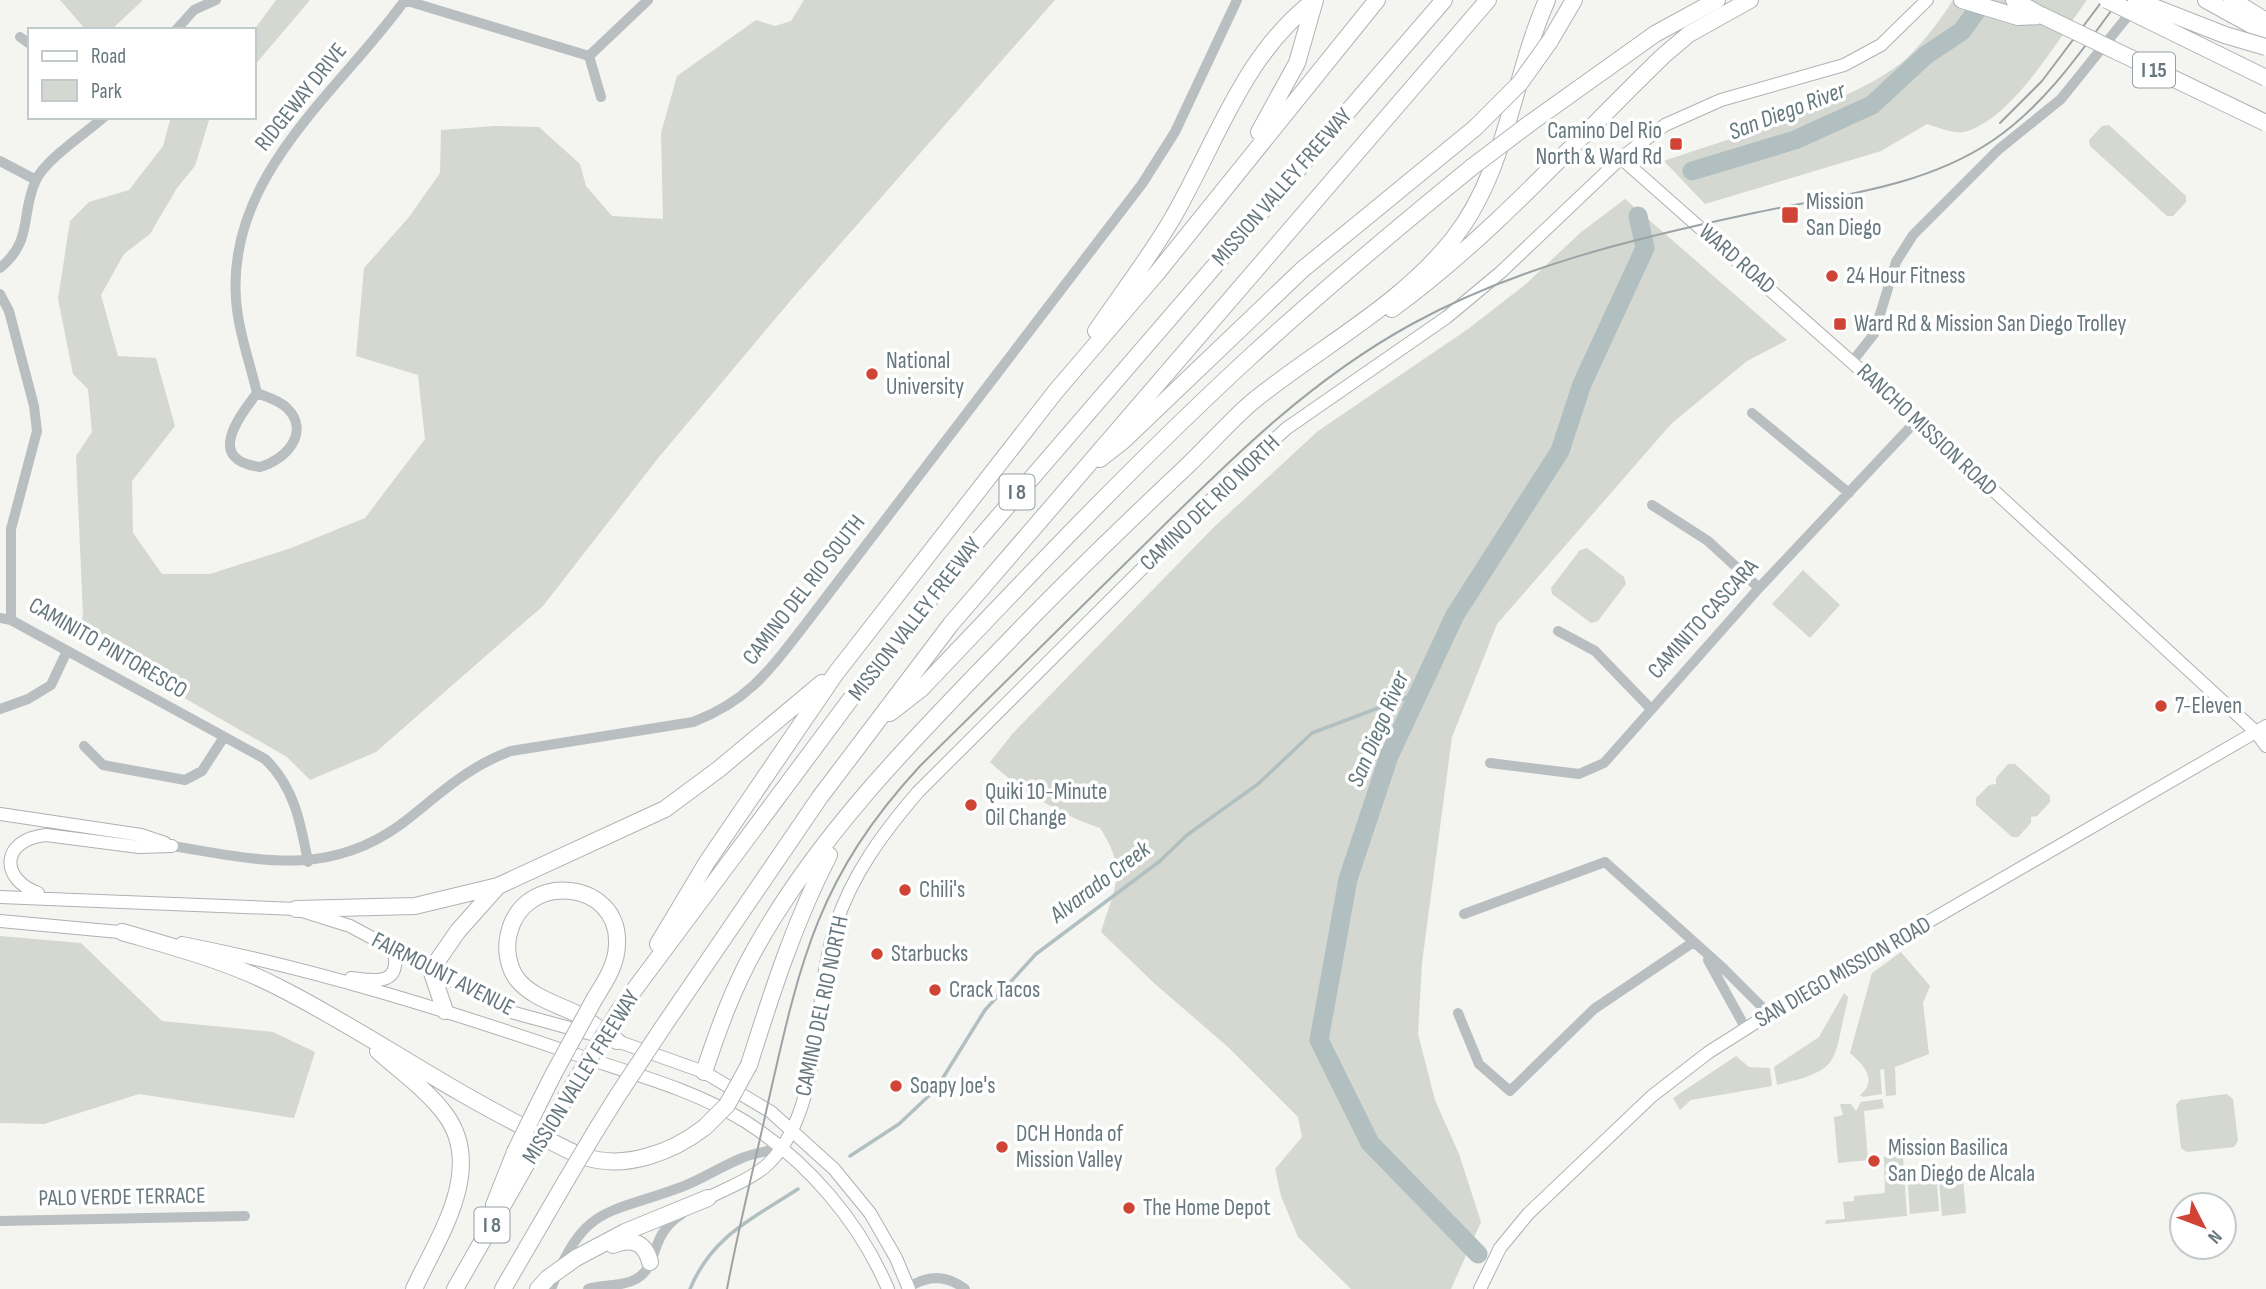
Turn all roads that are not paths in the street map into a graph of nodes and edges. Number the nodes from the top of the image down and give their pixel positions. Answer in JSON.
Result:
{"nodes":[{"id":1,"x":216,"y":0,"type":"edge"},
{"id":2,"x":405,"y":0,"type":"edge"},
{"id":3,"x":648,"y":0,"type":"edge"},
{"id":4,"x":1237,"y":0,"type":"edge"},
{"id":5,"x":1315,"y":0,"type":"edge"},
{"id":6,"x":1377,"y":0,"type":"edge"},
{"id":7,"x":1444,"y":0,"type":"edge"},
{"id":8,"x":1488,"y":0,"type":"edge"},
{"id":9,"x":1547,"y":0,"type":"edge"},
{"id":10,"x":1574,"y":0,"type":"edge"},
{"id":11,"x":1717,"y":0,"type":"edge"},
{"id":12,"x":1750,"y":0,"type":"edge"},
{"id":13,"x":1927,"y":0,"type":"edge"},
{"id":14,"x":1962,"y":0,"type":"edge"},
{"id":15,"x":2014,"y":0,"type":"edge"},
{"id":16,"x":2107,"y":0,"type":"edge"},
{"id":17,"x":2136,"y":0,"type":"edge"},
{"id":18,"x":2142,"y":0,"type":"edge"},
{"id":19,"x":2206,"y":0,"type":"edge"},
{"id":20,"x":2232,"y":0,"type":"edge"},
{"id":21,"x":2043,"y":16,"type":"junction"},
{"id":22,"x":2266,"y":21,"type":"edge"},
{"id":23,"x":178,"y":28,"type":"edge"},
{"id":24,"x":2266,"y":33,"type":"edge"},
{"id":25,"x":20,"y":37,"type":"dead end"},
{"id":26,"x":28,"y":43,"type":"edge"},
{"id":27,"x":2266,"y":47,"type":"edge"},
{"id":28,"x":589,"y":56,"type":"junction"},
{"id":29,"x":2266,"y":78,"type":"edge"},
{"id":30,"x":601,"y":97,"type":"dead end"},
{"id":31,"x":102,"y":119,"type":"edge"},
{"id":32,"x":2266,"y":123,"type":"edge"},
{"id":33,"x":1621,"y":158,"type":"junction"},
{"id":34,"x":0,"y":161,"type":"edge"},
{"id":35,"x":36,"y":180,"type":"junction"},
{"id":36,"x":1224,"y":187,"type":"junction"},
{"id":37,"x":0,"y":268,"type":"edge"},
{"id":38,"x":0,"y":294,"type":"edge"},
{"id":39,"x":1852,"y":362,"type":"junction"},
{"id":40,"x":1056,"y":391,"type":"junction"},
{"id":41,"x":257,"y":393,"type":"junction"},
{"id":42,"x":1752,"y":413,"type":"dead end"},
{"id":43,"x":1236,"y":420,"type":"junction"},
{"id":44,"x":1917,"y":420,"type":"junction"},
{"id":45,"x":1075,"y":477,"type":"junction"},
{"id":46,"x":1849,"y":493,"type":"junction"},
{"id":47,"x":1652,"y":505,"type":"dead end"},
{"id":48,"x":1759,"y":588,"type":"junction"},
{"id":49,"x":6,"y":619,"type":"edge"},
{"id":50,"x":1558,"y":631,"type":"dead end"},
{"id":51,"x":67,"y":651,"type":"junction"},
{"id":52,"x":836,"y":673,"type":"junction"},
{"id":53,"x":0,"y":709,"type":"edge"},
{"id":54,"x":1651,"y":709,"type":"junction"},
{"id":55,"x":871,"y":727,"type":"junction"},
{"id":56,"x":2263,"y":732,"type":"edge"},
{"id":57,"x":224,"y":737,"type":"junction"},
{"id":58,"x":85,"y":746,"type":"dead end"},
{"id":59,"x":2266,"y":746,"type":"edge"},
{"id":60,"x":1490,"y":763,"type":"dead end"},
{"id":61,"x":0,"y":814,"type":"edge"},
{"id":62,"x":847,"y":820,"type":"junction"},
{"id":63,"x":172,"y":846,"type":"junction"},
{"id":64,"x":308,"y":862,"type":"junction"},
{"id":65,"x":498,"y":886,"type":"junction"},
{"id":66,"x":0,"y":897,"type":"edge"},
{"id":67,"x":55,"y":898,"type":"junction"},
{"id":68,"x":296,"y":909,"type":"junction"},
{"id":69,"x":1464,"y":914,"type":"dead end"},
{"id":70,"x":0,"y":921,"type":"edge"},
{"id":71,"x":122,"y":932,"type":"junction"},
{"id":72,"x":1692,"y":943,"type":"junction"},
{"id":73,"x":393,"y":947,"type":"junction"},
{"id":74,"x":1705,"y":954,"type":"junction"},
{"id":75,"x":431,"y":970,"type":"junction"},
{"id":76,"x":337,"y":980,"type":"junction"},
{"id":77,"x":620,"y":1009,"type":"junction"},
{"id":78,"x":444,"y":1012,"type":"junction"},
{"id":79,"x":1458,"y":1013,"type":"dead end"},
{"id":80,"x":1769,"y":1014,"type":"junction"},
{"id":81,"x":352,"y":1029,"type":"junction"},
{"id":82,"x":1746,"y":1029,"type":"junction"},
{"id":83,"x":617,"y":1041,"type":"junction"},
{"id":84,"x":704,"y":1072,"type":"junction"},
{"id":85,"x":792,"y":1129,"type":"junction"},
{"id":86,"x":779,"y":1149,"type":"junction"},
{"id":87,"x":521,"y":1157,"type":"junction"},
{"id":88,"x":708,"y":1198,"type":"junction"},
{"id":89,"x":245,"y":1216,"type":"dead end"},
{"id":90,"x":0,"y":1221,"type":"edge"},
{"id":91,"x":582,"y":1254,"type":"junction"},
{"id":92,"x":650,"y":1262,"type":"junction"},
{"id":93,"x":550,"y":1285,"type":"edge"},
{"id":94,"x":414,"y":1289,"type":"edge"},
{"id":95,"x":455,"y":1289,"type":"edge"},
{"id":96,"x":503,"y":1289,"type":"edge"},
{"id":97,"x":588,"y":1289,"type":"edge"},
{"id":98,"x":888,"y":1289,"type":"edge"},
{"id":99,"x":911,"y":1289,"type":"edge"},
{"id":100,"x":965,"y":1289,"type":"edge"},
{"id":101,"x":1480,"y":1289,"type":"edge"}],
"edges":[{"from":1,"to":23,"type":"street"},
{"from":2,"to":28,"type":"street"},
{"from":2,"to":41,"type":"street","name":"RIDGEWAY DRIVE"},
{"from":3,"to":28,"type":"street"},
{"from":4,"to":64,"type":"street","name":"CAMINO DEL RIO SOUTH"},
{"from":5,"to":36,"type":"highway"},
{"from":5,"to":40,"type":"highway"},
{"from":6,"to":36,"type":"highway"},
{"from":7,"to":77,"type":"highway","name":"MISSION VALLEY FREEWAY","number":"I 8"},
{"from":8,"to":45,"type":"highway","name":"MISSION VALLEY FREEWAY","number":"I 8"},
{"from":9,"to":43,"type":"highway"},
{"from":10,"to":45,"type":"highway","bridge":true},
{"from":11,"to":55,"type":"highway","bridge":true},
{"from":12,"to":43,"type":"highway"},
{"from":13,"to":33,"type":"main road","name":"CAMINO DEL RIO NORTH"},
{"from":14,"to":21,"type":"highway"},
{"from":15,"to":21,"type":"highway"},
{"from":16,"to":29,"type":"highway","bridge":true},
{"from":17,"to":27,"type":"highway","bridge":true},
{"from":18,"to":39,"type":"street","name":"RANCHO MISSION ROAD"},
{"from":19,"to":24,"type":"highway"},
{"from":20,"to":22,"type":"highway"},
{"from":21,"to":32,"type":"highway","number":"I 15","bridge":true},
{"from":25,"to":26,"type":"street"},
{"from":28,"to":30,"type":"street"},
{"from":31,"to":35,"type":"street"},
{"from":33,"to":39,"type":"main road","name":"WARD ROAD"},
{"from":33,"to":85,"type":"main road","name":"CAMINO DEL RIO NORTH"},
{"from":34,"to":35,"type":"street"},
{"from":35,"to":37,"type":"street"},
{"from":36,"to":40,"type":"highway"},
{"from":38,"to":49,"type":"street","name":"CAMINITO PINTORESCO"},
{"from":39,"to":44,"type":"main road","name":"RANCHO MISSION ROAD"},
{"from":40,"to":52,"type":"highway"},
{"from":41,"to":41,"type":"street"},
{"from":42,"to":46,"type":"street"},
{"from":43,"to":62,"type":"highway"},
{"from":44,"to":46,"type":"street","name":"CAMINITO CASCARA"},
{"from":44,"to":56,"type":"main road","name":"RANCHO MISSION ROAD"},
{"from":45,"to":55,"type":"highway","name":"MISSION VALLEY FREEWAY","number":"I 8"},
{"from":46,"to":48,"type":"street","name":"CAMINITO CASCARA"},
{"from":47,"to":48,"type":"street"},
{"from":48,"to":54,"type":"street","name":"CAMINITO CASCARA"},
{"from":49,"to":51,"type":"street","name":"CAMINITO PINTORESCO"},
{"from":50,"to":54,"type":"street"},
{"from":51,"to":53,"type":"street"},
{"from":51,"to":57,"type":"street","name":"CAMINITO PINTORESCO"},
{"from":52,"to":65,"type":"highway"},
{"from":52,"to":77,"type":"highway"},
{"from":54,"to":60,"type":"street","name":"CAMINITO CASCARA"},
{"from":55,"to":96,"type":"highway","name":"MISSION VALLEY FREEWAY","number":"I 8","bridge":true},
{"from":56,"to":59,"type":"main road","name":"RANCHO MISSION ROAD"},
{"from":56,"to":80,"type":"main road","name":"SAN DIEGO MISSION ROAD"},
{"from":57,"to":58,"type":"street"},
{"from":57,"to":64,"type":"street","name":"CAMINITO PINTORESCO"},
{"from":61,"to":63,"type":"main road"},
{"from":62,"to":81,"type":"highway","bridge":true},
{"from":62,"to":84,"type":"highway"},
{"from":63,"to":64,"type":"street","name":"CAMINO DEL RIO SOUTH"},
{"from":63,"to":67,"type":"main road"},
{"from":65,"to":68,"type":"highway"},
{"from":65,"to":75,"type":"highway"},
{"from":66,"to":67,"type":"main road","name":"FAIRMOUNT AVENUE"},
{"from":67,"to":68,"type":"main road","name":"FAIRMOUNT AVENUE"},
{"from":68,"to":73,"type":"main road","name":"FAIRMOUNT AVENUE"},
{"from":69,"to":72,"type":"street"},
{"from":70,"to":71,"type":"main road","name":"FAIRMOUNT AVENUE"},
{"from":71,"to":76,"type":"main road","name":"FAIRMOUNT AVENUE"},
{"from":71,"to":81,"type":"highway"},
{"from":72,"to":74,"type":"street"},
{"from":72,"to":79,"type":"street"},
{"from":73,"to":75,"type":"main road","name":"FAIRMOUNT AVENUE"},
{"from":73,"to":76,"type":"main road"},
{"from":74,"to":80,"type":"street"},
{"from":74,"to":82,"type":"street"},
{"from":75,"to":78,"type":"highway"},
{"from":75,"to":83,"type":"main road","name":"FAIRMOUNT AVENUE"},
{"from":76,"to":78,"type":"main road","name":"FAIRMOUNT AVENUE"},
{"from":77,"to":87,"type":"highway","name":"MISSION VALLEY FREEWAY","number":"I 8","bridge":true},
{"from":78,"to":86,"type":"main road","name":"FAIRMOUNT AVENUE"},
{"from":80,"to":82,"type":"main road","name":"SAN DIEGO MISSION ROAD"},
{"from":81,"to":94,"type":"highway"},
{"from":82,"to":101,"type":"main road","name":"SAN DIEGO MISSION ROAD"},
{"from":83,"to":84,"type":"main road","name":"FAIRMOUNT AVENUE"},
{"from":83,"to":87,"type":"highway","bridge":true},
{"from":84,"to":85,"type":"main road","name":"FAIRMOUNT AVENUE"},
{"from":85,"to":86,"type":"main road","name":"CAMINO DEL RIO NORTH"},
{"from":85,"to":99,"type":"main road","name":"FAIRMOUNT AVENUE"},
{"from":86,"to":88,"type":"main road","name":"CAMINO DEL RIO NORTH"},
{"from":86,"to":93,"type":"street"},
{"from":86,"to":98,"type":"main road","name":"FAIRMOUNT AVENUE"},
{"from":87,"to":95,"type":"highway","name":"MISSION VALLEY FREEWAY","number":"I 8"},
{"from":88,"to":91,"type":"highway"},
{"from":88,"to":92,"type":"street"},
{"from":89,"to":90,"type":"street","name":"PALO VERDE TERRACE"},
{"from":91,"to":92,"type":"highway"},
{"from":91,"to":93,"type":"highway","bridge":true},
{"from":92,"to":97,"type":"street"},
{"from":99,"to":100,"type":"street","name":"FAIRMOUNT AVENUE"}]}
